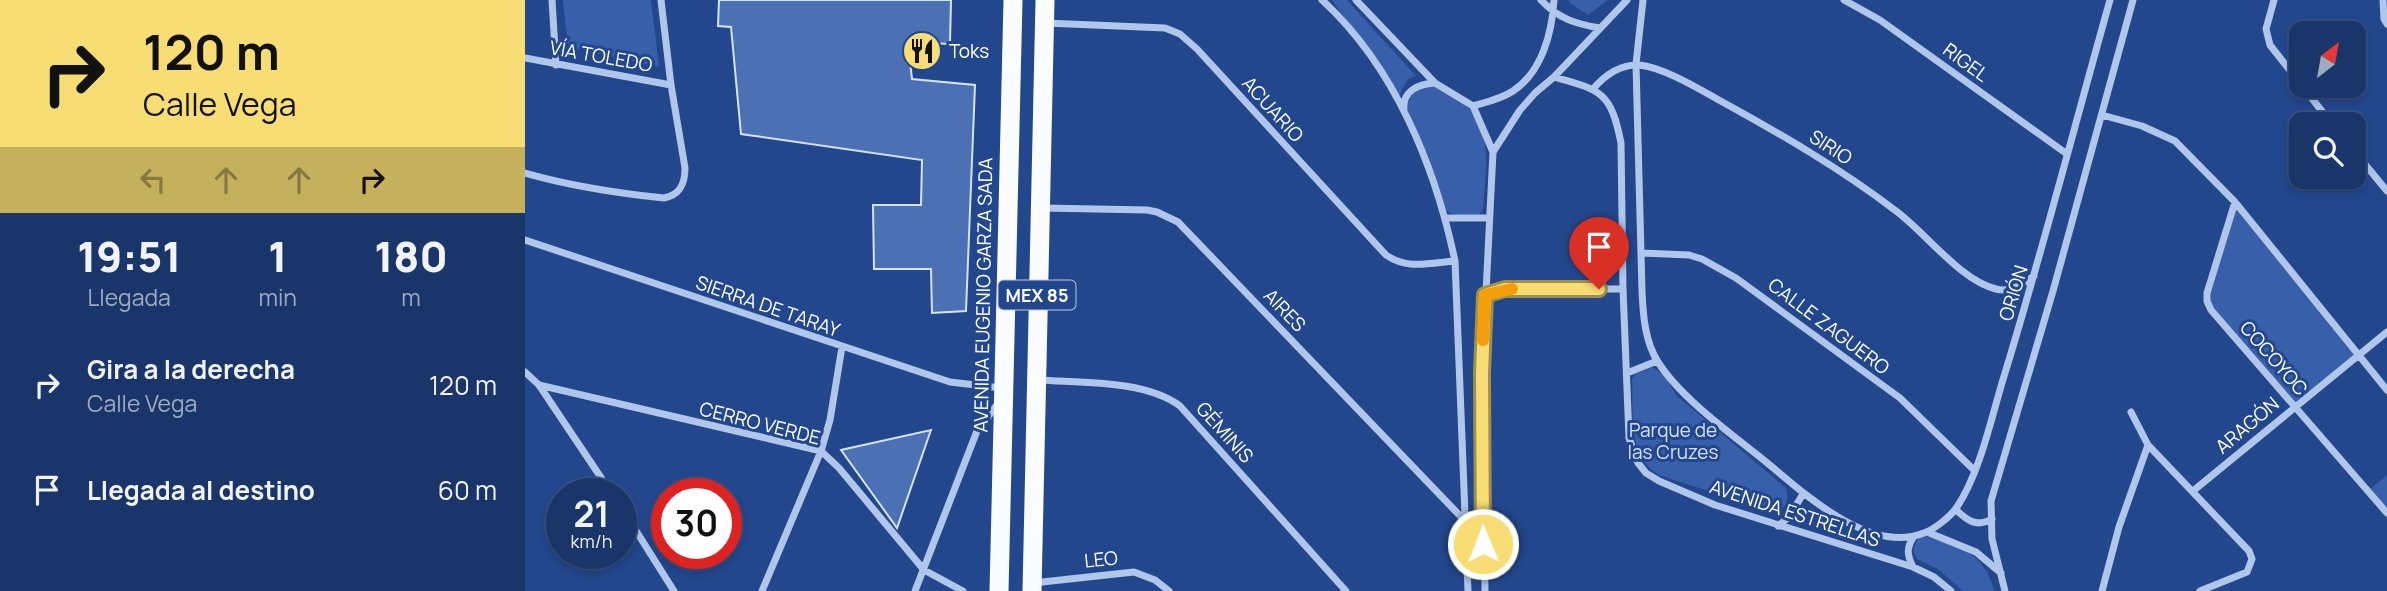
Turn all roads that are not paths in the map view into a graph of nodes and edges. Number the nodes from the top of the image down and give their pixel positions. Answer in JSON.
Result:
{"nodes":[{"id":1,"x":552,"y":0,"type":"edge"},
{"id":2,"x":661,"y":0,"type":"edge"},
{"id":3,"x":1013,"y":0,"type":"edge"},
{"id":4,"x":1045,"y":0,"type":"edge"},
{"id":5,"x":1322,"y":0,"type":"edge"},
{"id":6,"x":1356,"y":0,"type":"edge"},
{"id":7,"x":1541,"y":0,"type":"edge"},
{"id":8,"x":1554,"y":0,"type":"edge"},
{"id":9,"x":1627,"y":0,"type":"edge"},
{"id":10,"x":1643,"y":0,"type":"edge"},
{"id":11,"x":1844,"y":0,"type":"edge"},
{"id":12,"x":2110,"y":0,"type":"edge"},
{"id":13,"x":2133,"y":0,"type":"edge"},
{"id":14,"x":2274,"y":0,"type":"edge"},
{"id":15,"x":2383,"y":0,"type":"edge"},
{"id":16,"x":1553,"y":13,"type":"junction"},
{"id":17,"x":1044,"y":23,"type":"junction"},
{"id":18,"x":2387,"y":24,"type":"edge"},
{"id":19,"x":1601,"y":28,"type":"junction"},
{"id":20,"x":525,"y":58,"type":"edge"},
{"id":21,"x":1636,"y":64,"type":"junction"},
{"id":22,"x":556,"y":65,"type":"junction"},
{"id":23,"x":1554,"y":77,"type":"junction"},
{"id":24,"x":1435,"y":83,"type":"junction"},
{"id":25,"x":671,"y":85,"type":"junction"},
{"id":26,"x":1594,"y":88,"type":"junction"},
{"id":27,"x":1472,"y":106,"type":"junction"},
{"id":28,"x":2323,"y":112,"type":"edge"},
{"id":29,"x":1404,"y":113,"type":"junction"},
{"id":30,"x":2102,"y":115,"type":"junction"},
{"id":31,"x":1493,"y":152,"type":"junction"},
{"id":32,"x":2067,"y":155,"type":"junction"},
{"id":33,"x":2366,"y":166,"type":"edge"},
{"id":34,"x":525,"y":173,"type":"edge"},
{"id":35,"x":2387,"y":191,"type":"edge"},
{"id":36,"x":2235,"y":202,"type":"junction"},
{"id":37,"x":1039,"y":208,"type":"junction"},
{"id":38,"x":1446,"y":218,"type":"junction"},
{"id":39,"x":1489,"y":218,"type":"junction"},
{"id":40,"x":525,"y":240,"type":"edge"},
{"id":41,"x":1642,"y":253,"type":"junction"},
{"id":42,"x":1455,"y":261,"type":"junction"},
{"id":43,"x":2035,"y":276,"type":"junction"},
{"id":44,"x":1623,"y":289,"type":"junction"},
{"id":45,"x":1485,"y":295,"type":"junction"},
{"id":46,"x":2387,"y":332,"type":"edge"},
{"id":47,"x":842,"y":347,"type":"junction"},
{"id":48,"x":2359,"y":354,"type":"junction"},
{"id":49,"x":1657,"y":361,"type":"junction"},
{"id":50,"x":526,"y":373,"type":"edge"},
{"id":51,"x":1627,"y":373,"type":"junction"},
{"id":52,"x":1035,"y":379,"type":"junction"},
{"id":53,"x":539,"y":384,"type":"junction"},
{"id":54,"x":2387,"y":390,"type":"edge"},
{"id":55,"x":1004,"y":392,"type":"junction"},
{"id":56,"x":2294,"y":406,"type":"junction"},
{"id":57,"x":2131,"y":412,"type":"dead end"},
{"id":58,"x":2148,"y":445,"type":"junction"},
{"id":59,"x":821,"y":451,"type":"junction"},
{"id":60,"x":1975,"y":471,"type":"junction"},
{"id":61,"x":601,"y":478,"type":"edge"},
{"id":62,"x":2193,"y":491,"type":"junction"},
{"id":63,"x":1803,"y":494,"type":"junction"},
{"id":64,"x":1956,"y":510,"type":"junction"},
{"id":65,"x":2387,"y":513,"type":"edge"},
{"id":66,"x":1991,"y":519,"type":"junction"},
{"id":67,"x":1465,"y":522,"type":"junction"},
{"id":68,"x":1778,"y":526,"type":"junction"},
{"id":69,"x":637,"y":532,"type":"edge"},
{"id":70,"x":1927,"y":532,"type":"junction"},
{"id":71,"x":1914,"y":536,"type":"junction"},
{"id":72,"x":1913,"y":567,"type":"junction"},
{"id":73,"x":923,"y":570,"type":"junction"},
{"id":74,"x":2001,"y":574,"type":"junction"},
{"id":75,"x":1032,"y":587,"type":"edge"},
{"id":76,"x":674,"y":591,"type":"edge"},
{"id":77,"x":762,"y":591,"type":"edge"},
{"id":78,"x":915,"y":591,"type":"edge"},
{"id":79,"x":963,"y":591,"type":"edge"},
{"id":80,"x":999,"y":591,"type":"edge"},
{"id":81,"x":1169,"y":591,"type":"edge"},
{"id":82,"x":1346,"y":591,"type":"edge"},
{"id":83,"x":1468,"y":591,"type":"edge"},
{"id":84,"x":1485,"y":591,"type":"edge"},
{"id":85,"x":1951,"y":591,"type":"edge"},
{"id":86,"x":2005,"y":591,"type":"edge"},
{"id":87,"x":2102,"y":591,"type":"edge"},
{"id":88,"x":2200,"y":591,"type":"edge"}],
"edges":[{"from":1,"to":22,"type":"street"},
{"from":2,"to":25,"type":"street"},
{"from":3,"to":55,"type":"highway","name":"AVENIDA EUGENIO GARZA SADA","number":"MEX 85"},
{"from":4,"to":17,"type":"highway","number":"MEX 85"},
{"from":5,"to":29,"type":"street"},
{"from":6,"to":24,"type":"street"},
{"from":7,"to":16,"type":"street"},
{"from":8,"to":16,"type":"street"},
{"from":9,"to":19,"type":"street"},
{"from":10,"to":21,"type":"street","name":"AVENIDA ESTRELLAS"},
{"from":11,"to":32,"type":"street","name":"RIGEL"},
{"from":12,"to":32,"type":"street","name":"ORIÓN"},
{"from":13,"to":30,"type":"street","name":"ORIÓN"},
{"from":14,"to":28,"type":"street"},
{"from":15,"to":18,"type":"street"},
{"from":16,"to":19,"type":"street"},
{"from":16,"to":27,"type":"street"},
{"from":17,"to":37,"type":"highway","number":"MEX 85"},
{"from":17,"to":42,"type":"street","name":"ACUARIO"},
{"from":19,"to":23,"type":"street"},
{"from":20,"to":22,"type":"street","name":"VÍA TOLEDO"},
{"from":21,"to":26,"type":"street"},
{"from":21,"to":41,"type":"street","name":"AVENIDA ESTRELLAS"},
{"from":21,"to":43,"type":"street","name":"SIRIO"},
{"from":22,"to":25,"type":"street","name":"VÍA TOLEDO"},
{"from":23,"to":26,"type":"street"},
{"from":23,"to":31,"type":"street"},
{"from":24,"to":27,"type":"street"},
{"from":24,"to":29,"type":"street"},
{"from":25,"to":34,"type":"street"},
{"from":26,"to":44,"type":"street","name":"AVENIDA ESTRELLAS"},
{"from":27,"to":31,"type":"street"},
{"from":29,"to":38,"type":"street"},
{"from":30,"to":36,"type":"street"},
{"from":30,"to":66,"type":"street","name":"ORIÓN"},
{"from":31,"to":39,"type":"street"},
{"from":32,"to":43,"type":"street","name":"ORIÓN"},
{"from":33,"to":35,"type":"street"},
{"from":36,"to":48,"type":"street"},
{"from":36,"to":56,"type":"street","name":"COCOYOC"},
{"from":37,"to":52,"type":"highway","number":"MEX 85"},
{"from":37,"to":67,"type":"street","name":"AIRES"},
{"from":38,"to":39,"type":"street"},
{"from":38,"to":42,"type":"street"},
{"from":39,"to":45,"type":"street"},
{"from":40,"to":47,"type":"street","name":"SIERRA DE TARAY"},
{"from":41,"to":49,"type":"street","name":"AVENIDA ESTRELLAS"},
{"from":41,"to":60,"type":"street","name":"CALLE ZAGUERO"},
{"from":42,"to":67,"type":"street"},
{"from":43,"to":60,"type":"street","name":"ORIÓN"},
{"from":44,"to":45,"type":"street"},
{"from":44,"to":51,"type":"street","name":"AVENIDA ESTRELLAS"},
{"from":45,"to":84,"type":"street"},
{"from":46,"to":48,"type":"street","name":"ARAGÓN"},
{"from":47,"to":55,"type":"street","name":"SIERRA DE TARAY"},
{"from":47,"to":59,"type":"street"},
{"from":48,"to":54,"type":"street"},
{"from":48,"to":56,"type":"street","name":"ARAGÓN"},
{"from":49,"to":51,"type":"street"},
{"from":49,"to":63,"type":"street","name":"AVENIDA ESTRELLAS"},
{"from":50,"to":53,"type":"street"},
{"from":51,"to":68,"type":"street","name":"AVENIDA ESTRELLAS"},
{"from":52,"to":75,"type":"highway","number":"MEX 85"},
{"from":52,"to":82,"type":"street","name":"GÉMINIS"},
{"from":53,"to":59,"type":"street","name":"CERRO VERDE"},
{"from":53,"to":61,"type":"street"},
{"from":55,"to":73,"type":"street"},
{"from":55,"to":80,"type":"highway","name":"AVENIDA EUGENIO GARZA SADA","number":"MEX 85"},
{"from":56,"to":62,"type":"street","name":"ARAGÓN"},
{"from":56,"to":65,"type":"street","name":"COCOYOC"},
{"from":57,"to":58,"type":"street"},
{"from":58,"to":62,"type":"street"},
{"from":58,"to":87,"type":"street"},
{"from":59,"to":73,"type":"street","name":"CERRO VERDE"},
{"from":59,"to":77,"type":"street"},
{"from":60,"to":64,"type":"street","name":"ORIÓN"},
{"from":62,"to":88,"type":"street"},
{"from":63,"to":68,"type":"street"},
{"from":63,"to":71,"type":"street","name":"AVENIDA ESTRELLAS"},
{"from":64,"to":66,"type":"street"},
{"from":64,"to":70,"type":"street","name":"ORIÓN"},
{"from":66,"to":74,"type":"street","name":"ORIÓN"},
{"from":67,"to":83,"type":"street"},
{"from":68,"to":72,"type":"street","name":"AVENIDA ESTRELLAS"},
{"from":69,"to":76,"type":"street"},
{"from":70,"to":71,"type":"street","name":"ORIÓN"},
{"from":70,"to":74,"type":"street"},
{"from":71,"to":72,"type":"street"},
{"from":72,"to":85,"type":"street","name":"AVENIDA ESTRELLAS"},
{"from":73,"to":78,"type":"street"},
{"from":73,"to":79,"type":"street","name":"CERRO VERDE"},
{"from":74,"to":86,"type":"street","name":"ORIÓN"},
{"from":75,"to":81,"type":"street","name":"LEO"}]}
